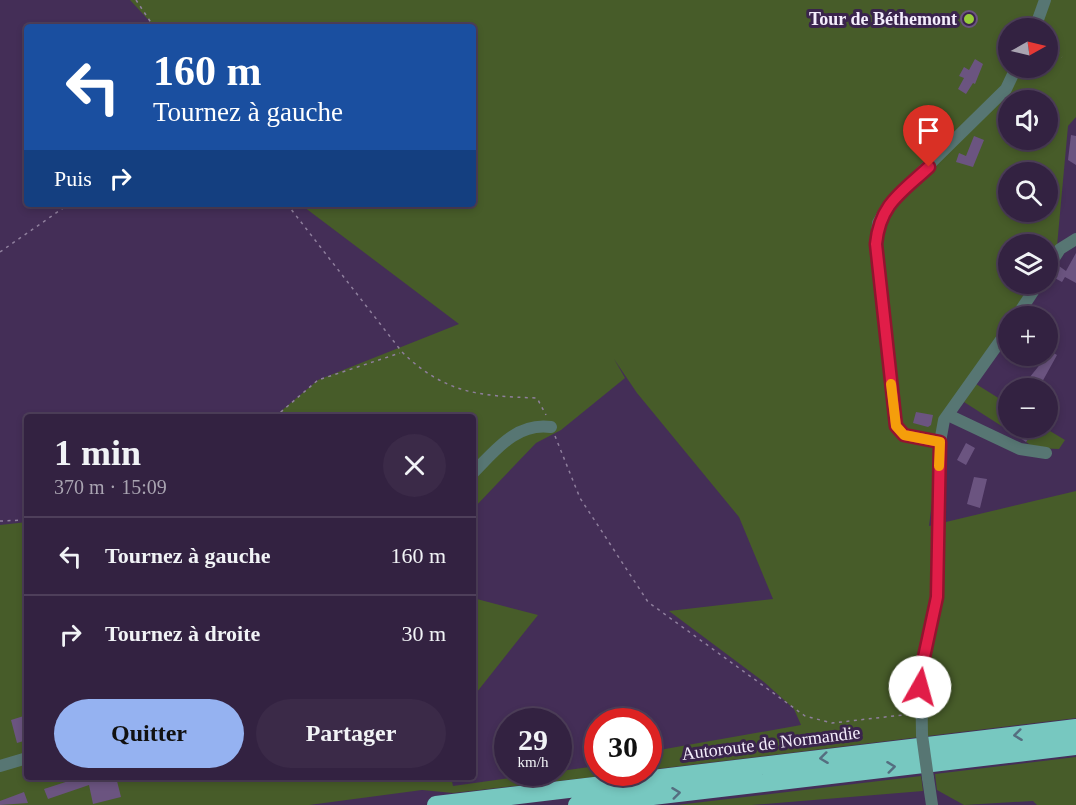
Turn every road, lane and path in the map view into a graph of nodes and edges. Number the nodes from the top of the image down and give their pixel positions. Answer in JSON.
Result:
{"nodes":[{"id":1,"x":136,"y":0,"type":"edge"},
{"id":2,"x":1044,"y":0,"type":"edge"},
{"id":3,"x":1038,"y":18,"type":"edge"},
{"id":4,"x":152,"y":24,"type":"edge"},
{"id":5,"x":1058,"y":52,"type":"edge"},
{"id":6,"x":1062,"y":57,"type":"dead end"},
{"id":7,"x":1014,"y":78,"type":"edge"},
{"id":8,"x":65,"y":207,"type":"edge"},
{"id":9,"x":289,"y":207,"type":"edge"},
{"id":10,"x":1076,"y":239,"type":"edge"},
{"id":11,"x":0,"y":252,"type":"edge"},
{"id":12,"x":1058,"y":252,"type":"edge"},
{"id":13,"x":998,"y":344,"type":"edge"},
{"id":14,"x":402,"y":352,"type":"junction"},
{"id":15,"x":278,"y":414,"type":"edge"},
{"id":16,"x":948,"y":415,"type":"junction"},
{"id":17,"x":551,"y":427,"type":"junction"},
{"id":18,"x":940,"y":442,"type":"junction"},
{"id":19,"x":1046,"y":453,"type":"dead end"},
{"id":20,"x":476,"y":470,"type":"edge"},
{"id":21,"x":24,"y":520,"type":"edge"},
{"id":22,"x":0,"y":521,"type":"edge"},
{"id":23,"x":921,"y":713,"type":"junction"},
{"id":24,"x":1076,"y":728,"type":"edge"},
{"id":25,"x":1076,"y":746,"type":"edge"},
{"id":26,"x":24,"y":759,"type":"edge"},
{"id":27,"x":0,"y":766,"type":"edge"},
{"id":28,"x":436,"y":805,"type":"edge"},
{"id":29,"x":577,"y":805,"type":"edge"},
{"id":30,"x":932,"y":805,"type":"edge"}],
"edges":[{"from":1,"to":4,"type":"path"},
{"from":2,"to":3,"type":"street"},
{"from":5,"to":6,"type":"path"},
{"from":7,"to":18,"type":"street"},
{"from":8,"to":11,"type":"path"},
{"from":9,"to":14,"type":"path"},
{"from":10,"to":12,"type":"street"},
{"from":13,"to":16,"type":"street"},
{"from":14,"to":15,"type":"path"},
{"from":14,"to":17,"type":"path"},
{"from":16,"to":18,"type":"street"},
{"from":16,"to":19,"type":"street"},
{"from":17,"to":20,"type":"street"},
{"from":17,"to":23,"type":"path"},
{"from":18,"to":23,"type":"street"},
{"from":21,"to":22,"type":"path"},
{"from":23,"to":30,"type":"street","bridge":true},
{"from":24,"to":28,"type":"highway","name":"Autoroute de Normandie","one_way":true},
{"from":29,"to":25,"type":"highway","one_way":true},
{"from":26,"to":27,"type":"street"}]}
